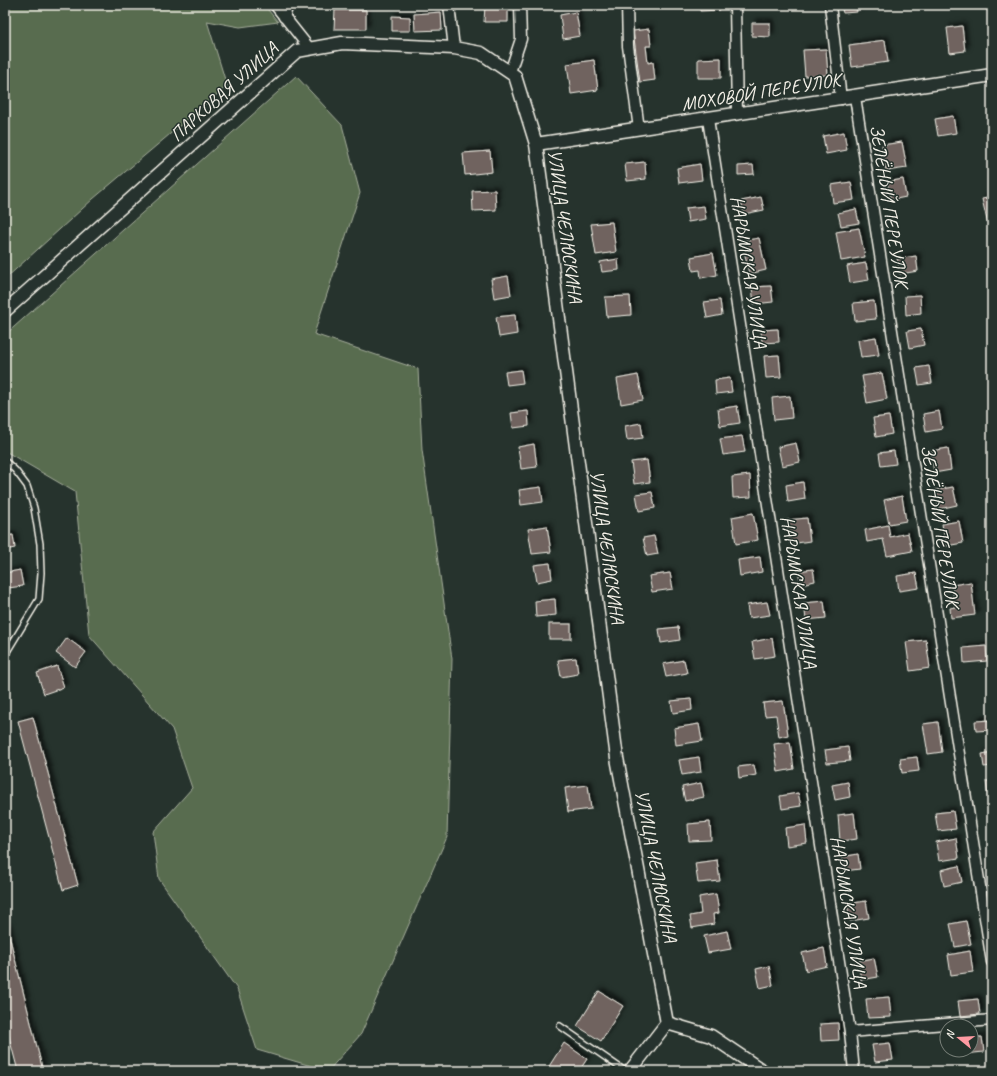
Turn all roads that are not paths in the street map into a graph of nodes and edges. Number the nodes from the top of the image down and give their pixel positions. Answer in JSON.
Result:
{"nodes":[{"id":1,"x":275,"y":5,"type":"edge"},
{"id":2,"x":288,"y":5,"type":"edge"},
{"id":3,"x":449,"y":5,"type":"edge"},
{"id":4,"x":520,"y":5,"type":"edge"},
{"id":5,"x":627,"y":5,"type":"edge"},
{"id":6,"x":735,"y":5,"type":"edge"},
{"id":7,"x":830,"y":5,"type":"edge"},
{"id":8,"x":284,"y":17,"type":"junction"},
{"id":9,"x":454,"y":48,"type":"junction"},
{"id":10,"x":310,"y":49,"type":"junction"},
{"id":11,"x":513,"y":74,"type":"junction"},
{"id":12,"x":992,"y":76,"type":"edge"},
{"id":13,"x":855,"y":97,"type":"junction"},
{"id":14,"x":841,"y":99,"type":"junction"},
{"id":15,"x":737,"y":114,"type":"junction"},
{"id":16,"x":708,"y":119,"type":"junction"},
{"id":17,"x":638,"y":129,"type":"junction"},
{"id":18,"x":536,"y":144,"type":"junction"},
{"id":19,"x":5,"y":311,"type":"edge"},
{"id":20,"x":5,"y":461,"type":"edge"},
{"id":21,"x":5,"y":655,"type":"edge"},
{"id":22,"x":992,"y":962,"type":"edge"},
{"id":23,"x":992,"y":1020,"type":"edge"},
{"id":24,"x":667,"y":1023,"type":"junction"},
{"id":25,"x":560,"y":1026,"type":"dead end"},
{"id":26,"x":850,"y":1032,"type":"junction"},
{"id":27,"x":625,"y":1071,"type":"edge"},
{"id":28,"x":630,"y":1071,"type":"edge"},
{"id":29,"x":763,"y":1071,"type":"edge"},
{"id":30,"x":854,"y":1071,"type":"edge"}],
"edges":[{"from":1,"to":8,"type":"street"},
{"from":2,"to":8,"type":"street"},
{"from":3,"to":9,"type":"street"},
{"from":4,"to":11,"type":"street"},
{"from":5,"to":17,"type":"street"},
{"from":6,"to":15,"type":"street"},
{"from":7,"to":14,"type":"street"},
{"from":8,"to":10,"type":"street"},
{"from":9,"to":10,"type":"street","name":"ПАРКОВАЯ УЛИЦА"},
{"from":9,"to":11,"type":"street","name":"ПАРКОВАЯ УЛИЦА"},
{"from":10,"to":19,"type":"street","name":"ПАРКОВАЯ УЛИЦА"},
{"from":11,"to":18,"type":"street","name":"УЛИЦА ЧЕЛЮСКИНА"},
{"from":12,"to":13,"type":"street","name":"МОХОВОЙ ПЕРЕУЛОК"},
{"from":13,"to":14,"type":"street","name":"МОХОВОЙ ПЕРЕУЛОК"},
{"from":13,"to":22,"type":"street","name":"ЗЕЛЁНЫЙ ПЕРЕУЛОК"},
{"from":14,"to":15,"type":"street","name":"МОХОВОЙ ПЕРЕУЛОК"},
{"from":15,"to":16,"type":"street","name":"МОХОВОЙ ПЕРЕУЛОК"},
{"from":16,"to":17,"type":"street","name":"МОХОВОЙ ПЕРЕУЛОК"},
{"from":16,"to":26,"type":"street","name":"НАРЫМСКАЯ УЛИЦА"},
{"from":17,"to":18,"type":"street","name":"МОХОВОЙ ПЕРЕУЛОК"},
{"from":18,"to":24,"type":"street","name":"УЛИЦА ЧЕЛЮСКИНА"},
{"from":20,"to":21,"type":"lane"},
{"from":23,"to":26,"type":"street"},
{"from":24,"to":28,"type":"street"},
{"from":24,"to":29,"type":"street"},
{"from":25,"to":27,"type":"lane"},
{"from":26,"to":30,"type":"street","name":"НАРЫМСКАЯ УЛИЦА"}]}
